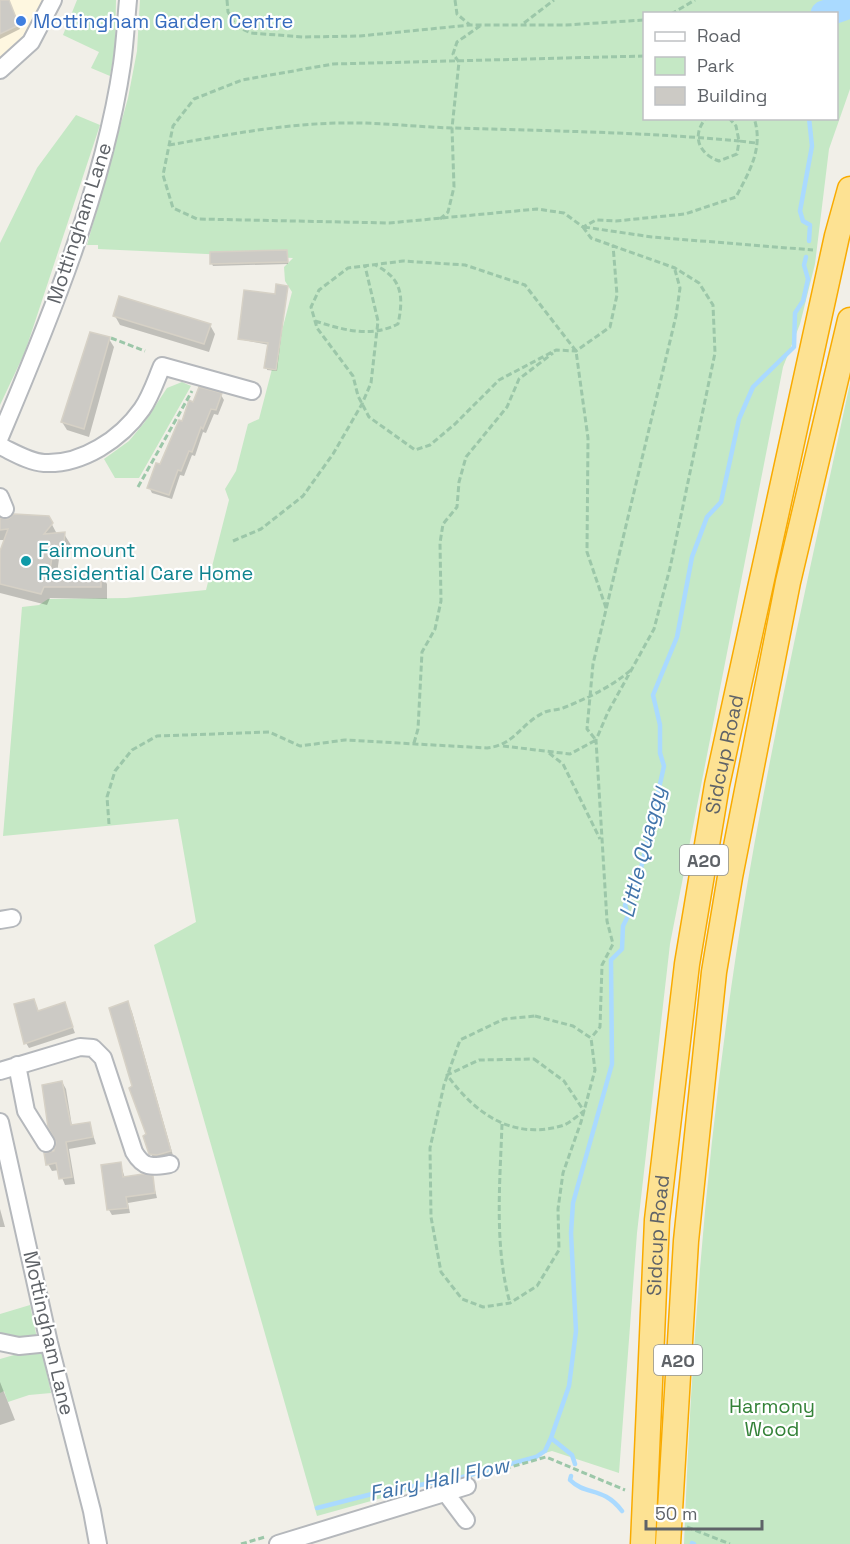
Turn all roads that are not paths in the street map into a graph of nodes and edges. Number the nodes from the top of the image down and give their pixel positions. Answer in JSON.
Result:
{"nodes":[{"id":1,"x":53,"y":0,"type":"edge"},
{"id":2,"x":128,"y":0,"type":"edge"},
{"id":3,"x":0,"y":70,"type":"edge"},
{"id":4,"x":850,"y":189,"type":"edge"},
{"id":5,"x":850,"y":320,"type":"edge"},
{"id":6,"x":252,"y":391,"type":"dead end"},
{"id":7,"x":0,"y":437,"type":"edge"},
{"id":8,"x":0,"y":446,"type":"edge"},
{"id":9,"x":17,"y":1065,"type":"junction"},
{"id":10,"x":0,"y":1071,"type":"edge"},
{"id":11,"x":0,"y":1122,"type":"edge"},
{"id":12,"x":46,"y":1143,"type":"dead end"},
{"id":13,"x":170,"y":1164,"type":"dead end"},
{"id":14,"x":0,"y":1342,"type":"edge"},
{"id":15,"x":49,"y":1343,"type":"junction"},
{"id":16,"x":467,"y":1486,"type":"dead end"},
{"id":17,"x":446,"y":1492,"type":"junction"},
{"id":18,"x":466,"y":1520,"type":"dead end"},
{"id":19,"x":674,"y":1534,"type":"edge"},
{"id":20,"x":98,"y":1544,"type":"edge"},
{"id":21,"x":279,"y":1544,"type":"edge"},
{"id":22,"x":643,"y":1544,"type":"edge"}],
"edges":[{"from":1,"to":3,"type":"street"},
{"from":2,"to":7,"type":"street","name":"Mottingham Lane"},
{"from":4,"to":22,"type":"highway","name":"Sidcup Road","number":"A20"},
{"from":5,"to":19,"type":"highway","name":"Sidcup Road","number":"A20"},
{"from":6,"to":8,"type":"street"},
{"from":9,"to":10,"type":"street"},
{"from":9,"to":12,"type":"street"},
{"from":9,"to":13,"type":"street"},
{"from":11,"to":15,"type":"street","name":"Mottingham Lane"},
{"from":14,"to":15,"type":"street"},
{"from":15,"to":20,"type":"street","name":"Mottingham Lane"},
{"from":16,"to":17,"type":"street"},
{"from":17,"to":18,"type":"street"},
{"from":17,"to":21,"type":"street"}]}
